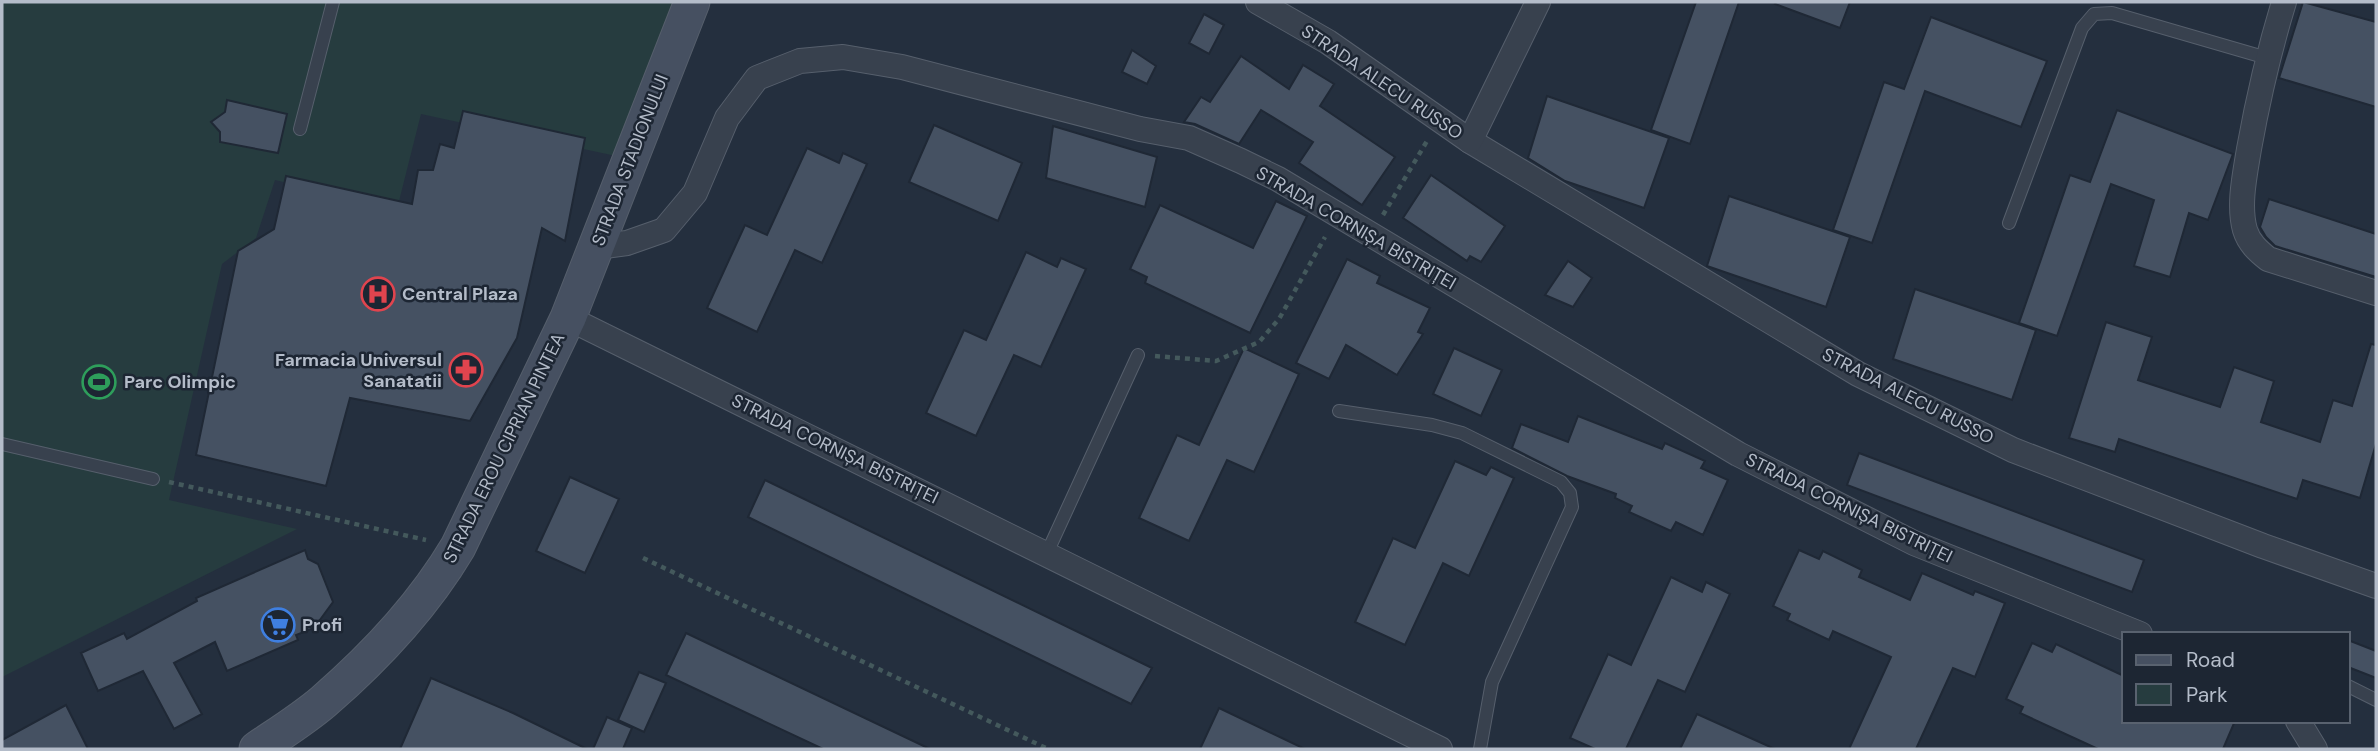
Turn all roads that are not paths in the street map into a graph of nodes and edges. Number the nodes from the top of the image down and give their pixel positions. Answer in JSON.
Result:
{"nodes":[{"id":1,"x":333,"y":2,"type":"edge"},
{"id":2,"x":692,"y":2,"type":"edge"},
{"id":3,"x":1258,"y":2,"type":"edge"},
{"id":4,"x":1538,"y":2,"type":"edge"},
{"id":5,"x":2284,"y":2,"type":"edge"},
{"id":6,"x":2267,"y":58,"type":"junction"},
{"id":7,"x":300,"y":129,"type":"dead end"},
{"id":8,"x":1470,"y":141,"type":"junction"},
{"id":9,"x":2009,"y":223,"type":"dead end"},
{"id":10,"x":597,"y":247,"type":"junction"},
{"id":11,"x":2376,"y":293,"type":"edge"},
{"id":12,"x":568,"y":318,"type":"junction"},
{"id":13,"x":1138,"y":355,"type":"road end"},
{"id":14,"x":1339,"y":411,"type":"dead end"},
{"id":15,"x":2,"y":444,"type":"edge"},
{"id":16,"x":153,"y":479,"type":"road end"},
{"id":17,"x":1047,"y":553,"type":"junction"},
{"id":18,"x":2376,"y":586,"type":"edge"},
{"id":19,"x":2135,"y":632,"type":"edge"},
{"id":20,"x":2350,"y":687,"type":"edge"},
{"id":21,"x":2376,"y":701,"type":"edge"},
{"id":22,"x":2299,"y":723,"type":"edge"},
{"id":23,"x":257,"y":749,"type":"edge"},
{"id":24,"x":1440,"y":749,"type":"edge"},
{"id":25,"x":1480,"y":749,"type":"edge"},
{"id":26,"x":2315,"y":749,"type":"edge"}],
"edges":[{"from":1,"to":7,"type":"lane"},
{"from":2,"to":10,"type":"street","name":"STRADA STADIONULUI"},
{"from":3,"to":8,"type":"street","name":"STRADA ALECU RUSSO"},
{"from":4,"to":8,"type":"street","name":"STRADA ALECU RUSSO"},
{"from":5,"to":6,"type":"street"},
{"from":6,"to":9,"type":"lane"},
{"from":6,"to":11,"type":"street"},
{"from":8,"to":18,"type":"street","name":"STRADA ALECU RUSSO"},
{"from":10,"to":12,"type":"street","name":"STRADA STADIONULUI"},
{"from":10,"to":19,"type":"street","name":"STRADA CORNIȘA BISTRIȚEI"},
{"from":12,"to":17,"type":"street","name":"STRADA CORNIȘA BISTRIȚEI"},
{"from":12,"to":23,"type":"street","name":"STRADA EROU CIPRIAN PINTEA"},
{"from":13,"to":17,"type":"lane"},
{"from":14,"to":25,"type":"lane"},
{"from":15,"to":16,"type":"lane"},
{"from":17,"to":24,"type":"street","name":"STRADA CORNIȘA BISTRIȚEI"},
{"from":20,"to":21,"type":"lane"},
{"from":22,"to":26,"type":"street"}]}
